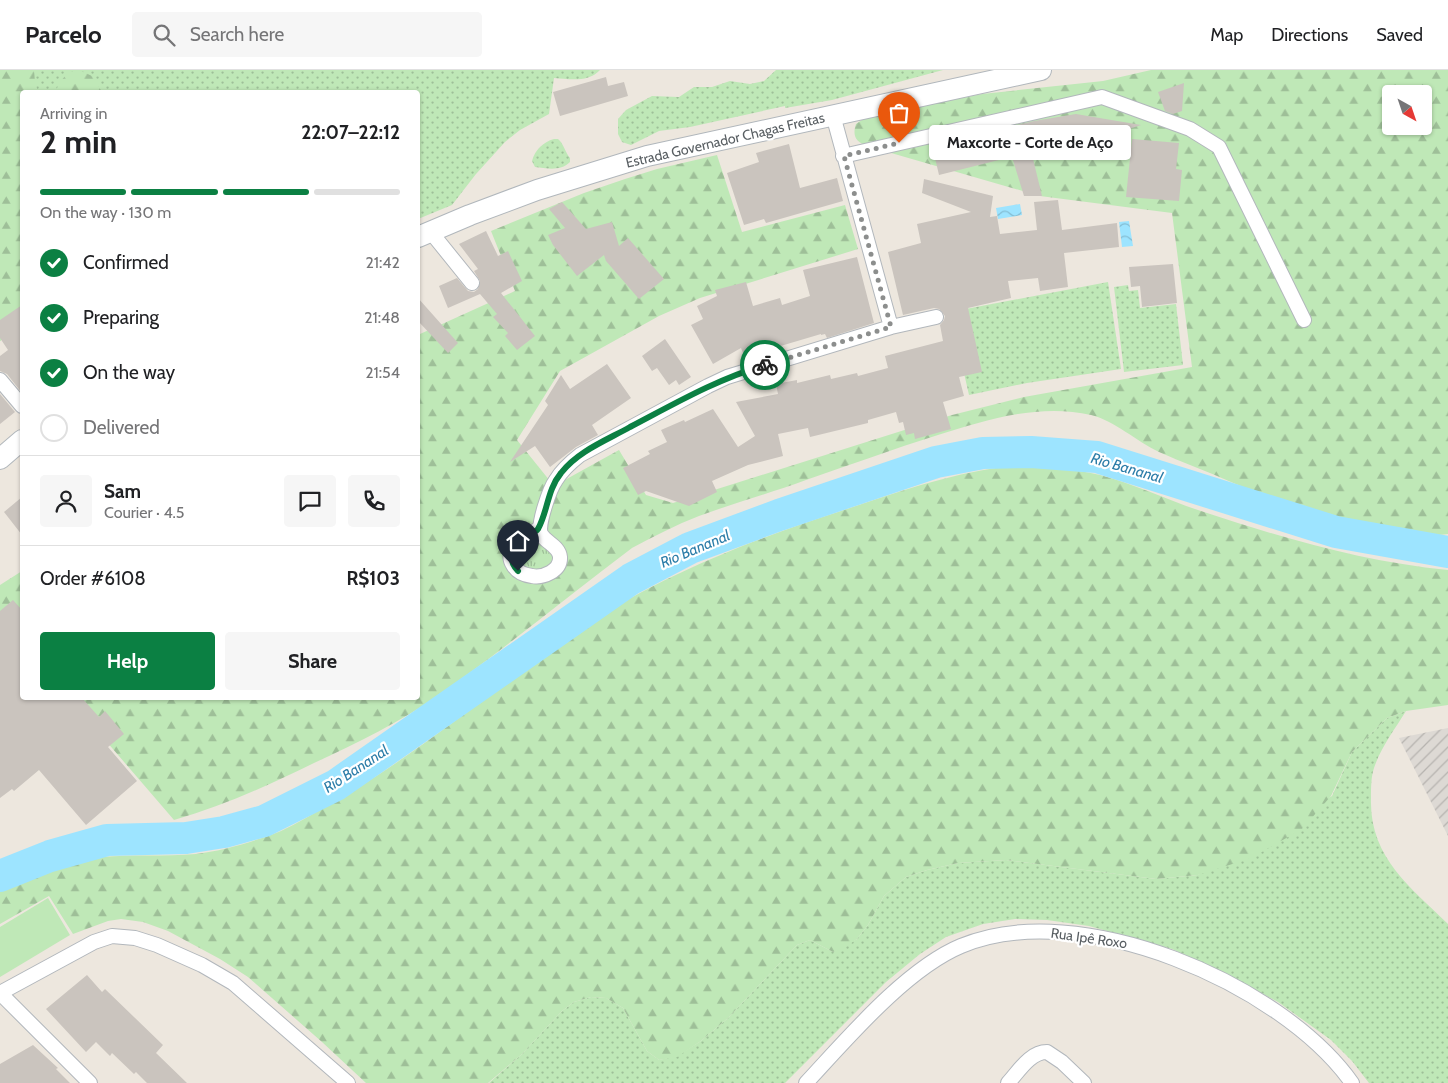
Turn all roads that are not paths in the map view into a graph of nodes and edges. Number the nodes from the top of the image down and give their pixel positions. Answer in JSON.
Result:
{"nodes":[{"id":1,"x":1041,"y":70,"type":"edge"},
{"id":2,"x":832,"y":115,"type":"junction"},
{"id":3,"x":844,"y":156,"type":"junction"},
{"id":4,"x":424,"y":234,"type":"edge"},
{"id":5,"x":472,"y":283,"type":"dead end"},
{"id":6,"x":936,"y":317,"type":"dead end"},
{"id":7,"x":1304,"y":320,"type":"dead end"},
{"id":8,"x":891,"y":327,"type":"junction"},
{"id":9,"x":0,"y":380,"type":"edge"},
{"id":10,"x":20,"y":404,"type":"edge"},
{"id":11,"x":20,"y":442,"type":"edge"},
{"id":12,"x":0,"y":459,"type":"edge"},
{"id":13,"x":540,"y":527,"type":"dead end"},
{"id":14,"x":0,"y":993,"type":"edge"},
{"id":15,"x":90,"y":1083,"type":"edge"},
{"id":16,"x":348,"y":1083,"type":"edge"},
{"id":17,"x":806,"y":1083,"type":"edge"},
{"id":18,"x":1008,"y":1083,"type":"edge"},
{"id":19,"x":1084,"y":1083,"type":"edge"},
{"id":20,"x":1352,"y":1083,"type":"edge"}],
"edges":[{"from":1,"to":2,"type":"main road","name":"Estrada Governador Chagas Freitas"},
{"from":2,"to":3,"type":"street"},
{"from":2,"to":4,"type":"main road","name":"Estrada Governador Chagas Freitas"},
{"from":3,"to":7,"type":"street"},
{"from":3,"to":8,"type":"street"},
{"from":4,"to":5,"type":"street"},
{"from":6,"to":8,"type":"street"},
{"from":8,"to":13,"type":"street"},
{"from":9,"to":10,"type":"street"},
{"from":11,"to":12,"type":"main road"},
{"from":14,"to":15,"type":"street"},
{"from":14,"to":16,"type":"street"},
{"from":17,"to":20,"type":"street","name":"Rua Ipê Roxo"},
{"from":18,"to":19,"type":"street"}]}
